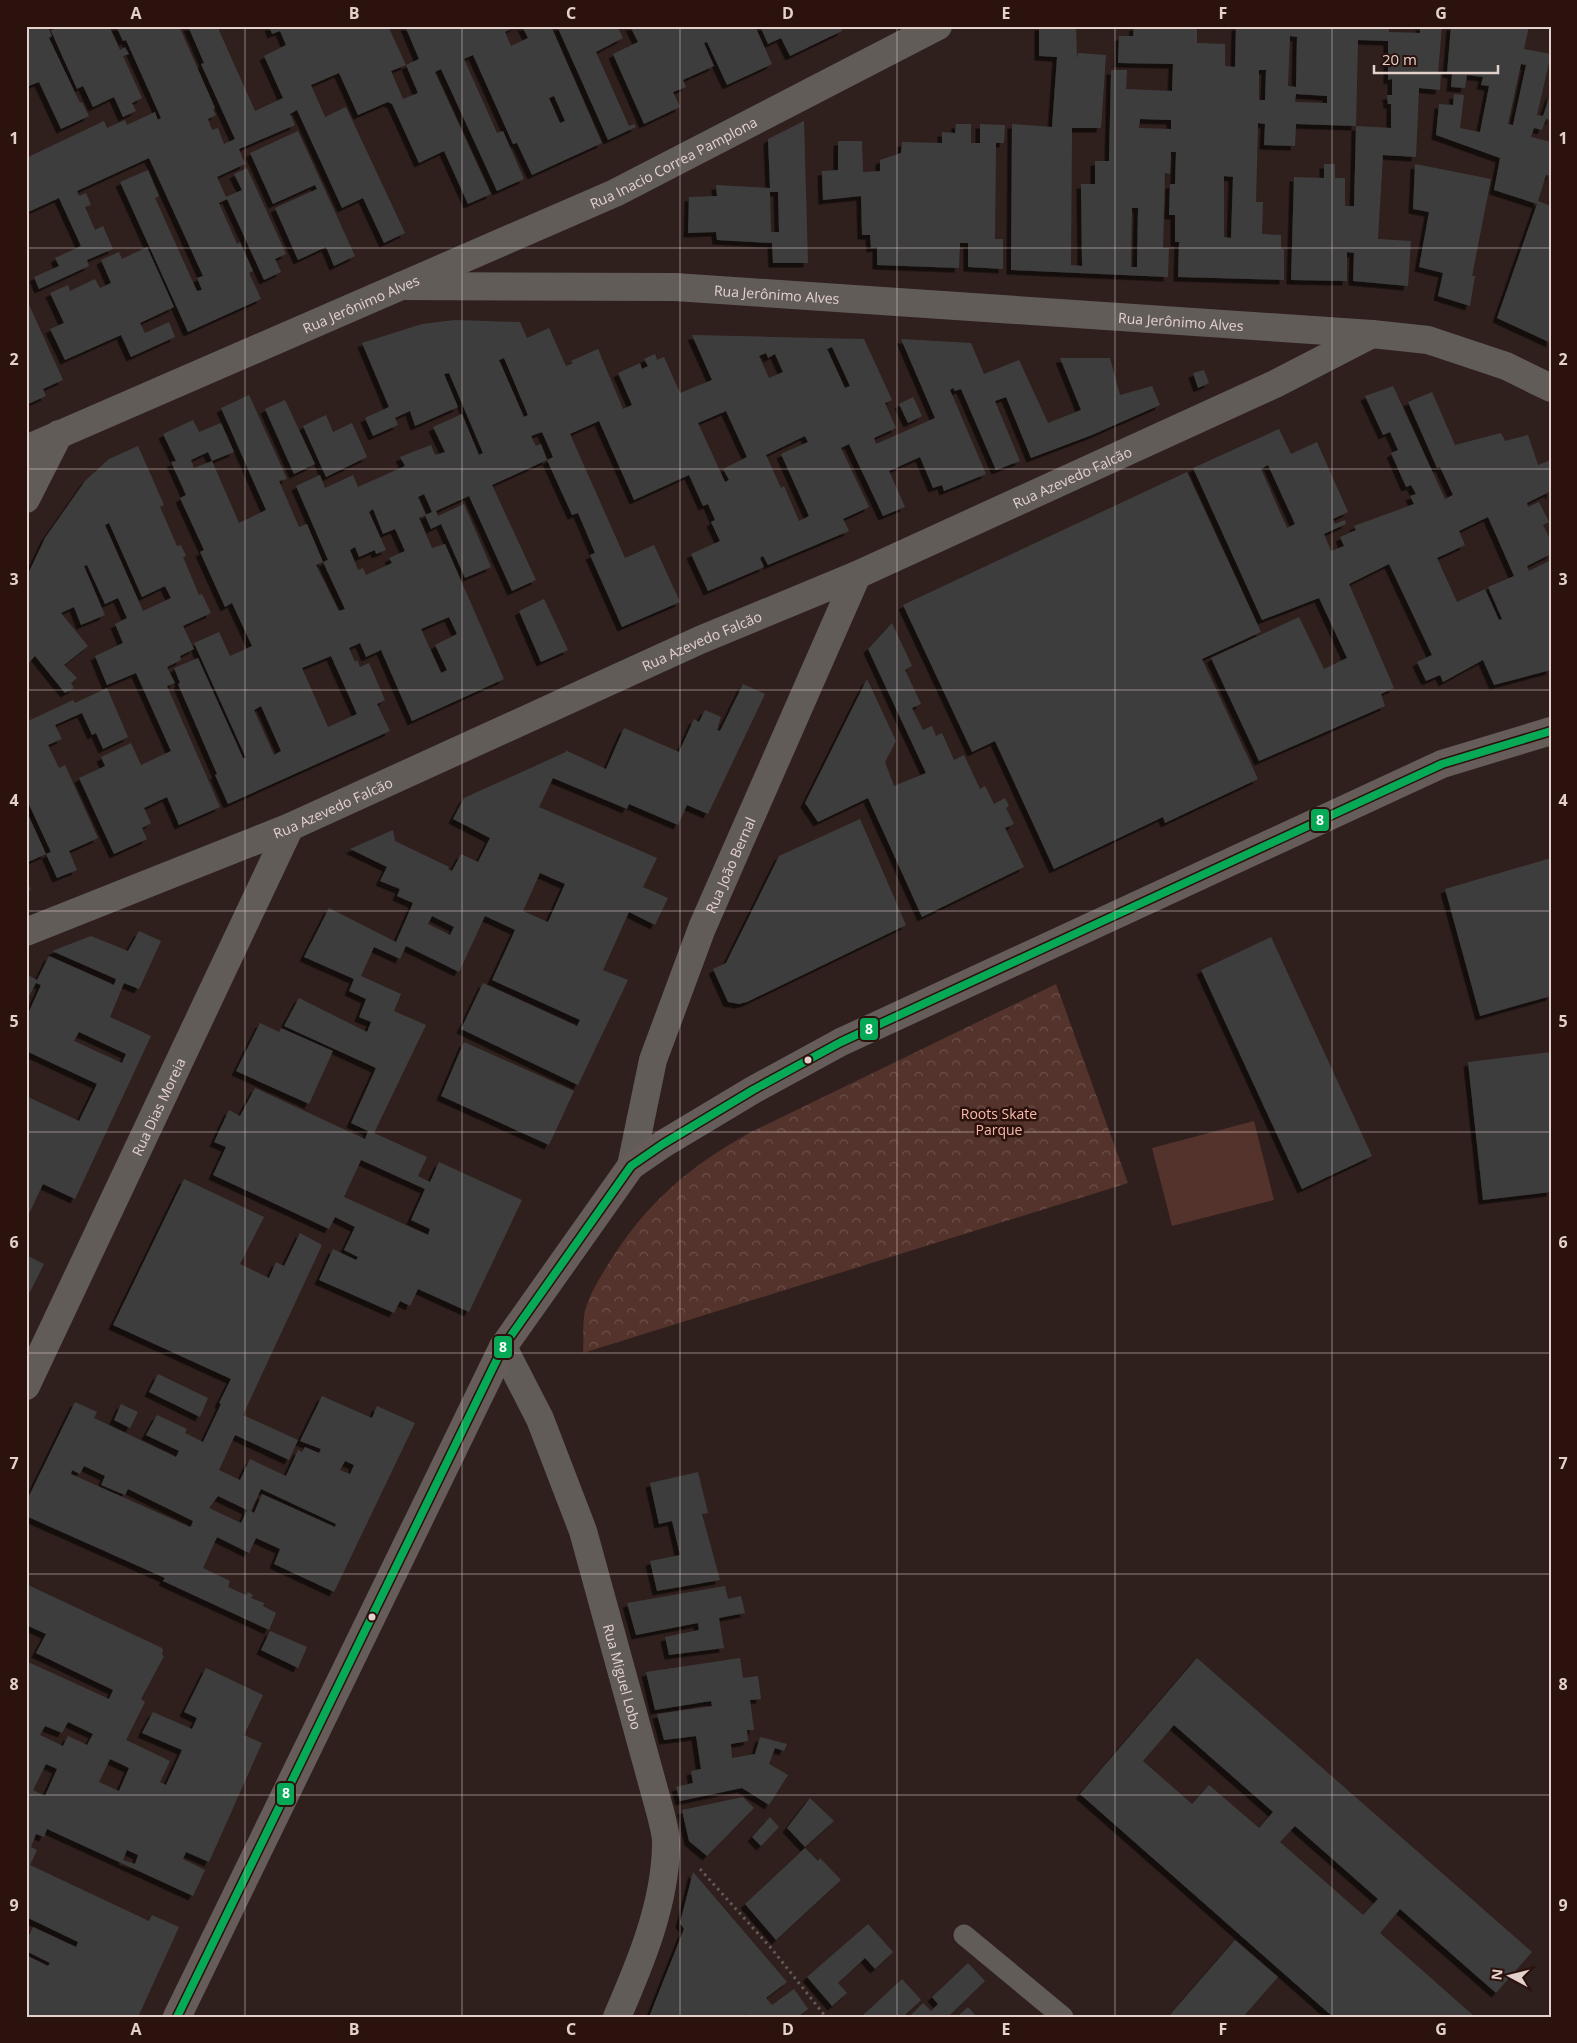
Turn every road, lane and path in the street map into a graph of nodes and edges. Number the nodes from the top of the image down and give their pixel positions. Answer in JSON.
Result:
{"nodes":[{"id":1,"x":938,"y":26,"type":"edge"},
{"id":2,"x":401,"y":286,"type":"junction"},
{"id":3,"x":1372,"y":334,"type":"junction"},
{"id":4,"x":1551,"y":388,"type":"edge"},
{"id":5,"x":59,"y":434,"type":"junction"},
{"id":6,"x":26,"y":450,"type":"edge"},
{"id":7,"x":26,"y":499,"type":"edge"},
{"id":8,"x":857,"y":575,"type":"junction"},
{"id":9,"x":1551,"y":731,"type":"edge"},
{"id":10,"x":290,"y":827,"type":"junction"},
{"id":11,"x":26,"y":932,"type":"edge"},
{"id":12,"x":631,"y":1166,"type":"junction"},
{"id":13,"x":503,"y":1347,"type":"junction"},
{"id":14,"x":26,"y":1386,"type":"edge"},
{"id":15,"x":667,"y":1844,"type":"junction"},
{"id":16,"x":964,"y":1935,"type":"dead end"},
{"id":17,"x":177,"y":2017,"type":"edge"},
{"id":18,"x":617,"y":2017,"type":"edge"},
{"id":19,"x":826,"y":2017,"type":"edge"},
{"id":20,"x":1062,"y":2017,"type":"edge"}],
"edges":[{"from":1,"to":2,"type":"street","name":"Rua Inacio Correa Pamplona"},
{"from":2,"to":3,"type":"street","name":"Rua Jerônimo Alves"},
{"from":2,"to":5,"type":"street","name":"Rua Jerônimo Alves"},
{"from":3,"to":4,"type":"street","name":"Rua Jerônimo Alves"},
{"from":3,"to":8,"type":"street","name":"Rua Azevedo Falcão"},
{"from":5,"to":6,"type":"street","name":"Rua Jerônimo Alves"},
{"from":5,"to":7,"type":"street"},
{"from":8,"to":10,"type":"street","name":"Rua Azevedo Falcão"},
{"from":8,"to":12,"type":"street","name":"Rua João Bernal"},
{"from":9,"to":12,"type":"main road"},
{"from":10,"to":11,"type":"street","name":"Rua Azevedo Falcão"},
{"from":10,"to":14,"type":"street","name":"Rua Dias Moreia"},
{"from":12,"to":13,"type":"main road"},
{"from":13,"to":15,"type":"street","name":"Rua Miguel Lobo"},
{"from":13,"to":17,"type":"main road"},
{"from":15,"to":18,"type":"street","name":"Rua Miguel Lobo"},
{"from":15,"to":19,"type":"path"},
{"from":16,"to":20,"type":"lane"}]}
